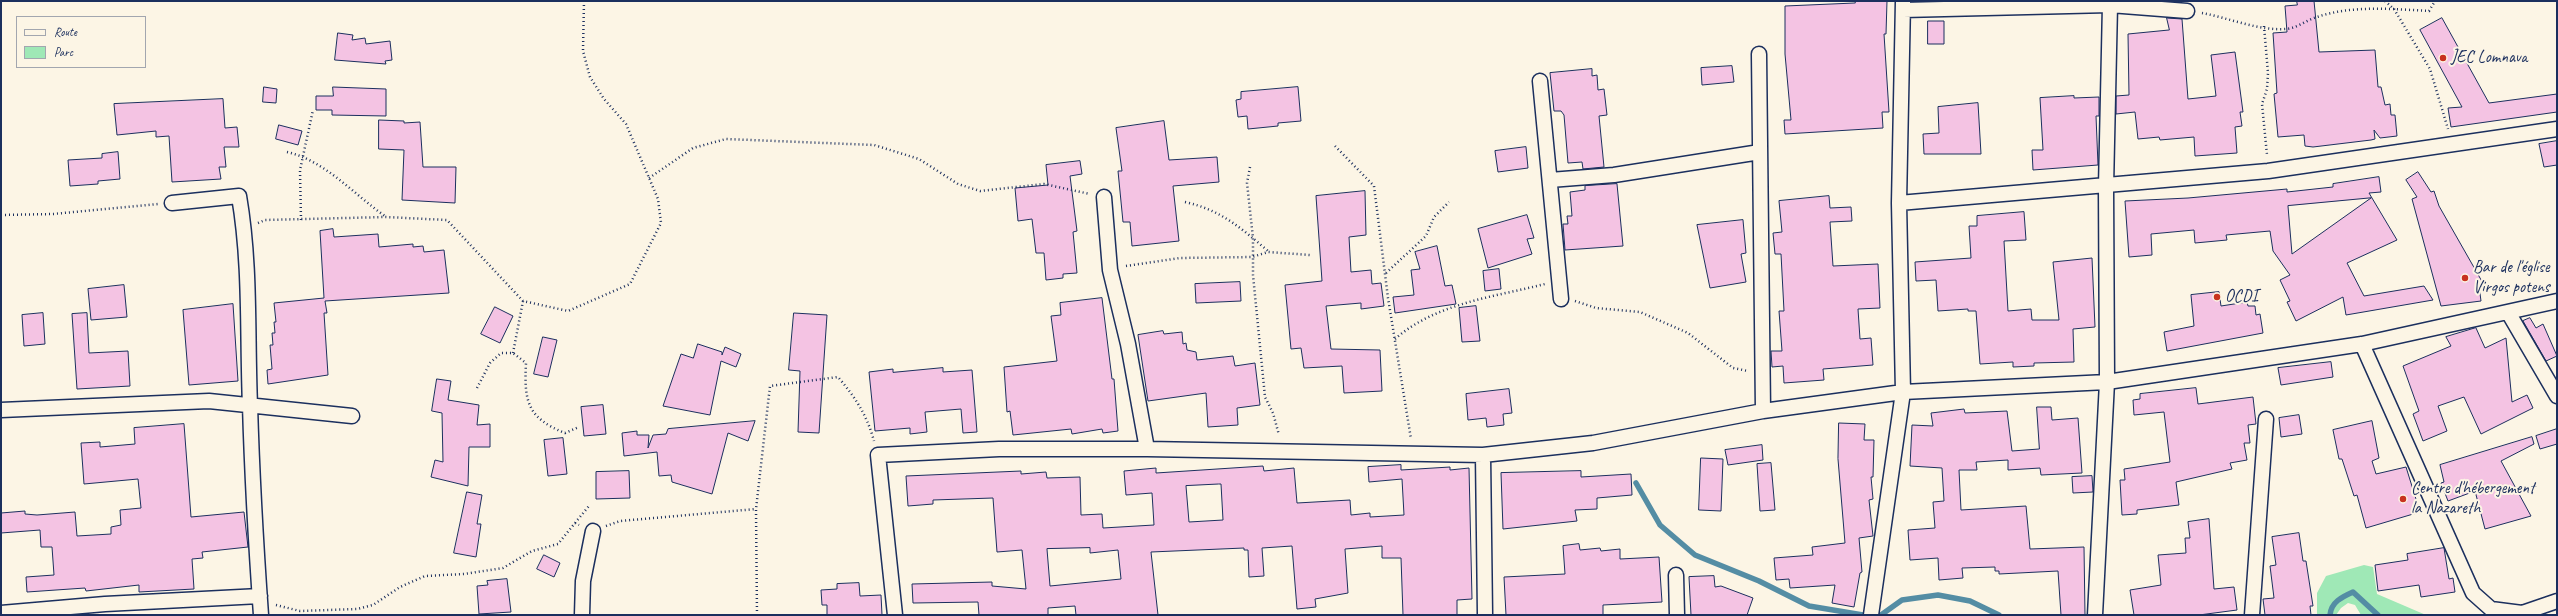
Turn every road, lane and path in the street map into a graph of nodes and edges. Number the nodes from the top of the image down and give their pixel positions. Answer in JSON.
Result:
{"nodes":[{"id":1,"x":584,"y":1,"type":"edge"},
{"id":2,"x":2385,"y":1,"type":"edge"},
{"id":3,"x":2435,"y":1,"type":"edge"},
{"id":4,"x":1903,"y":5,"type":"edge"},
{"id":5,"x":2110,"y":5,"type":"junction"},
{"id":6,"x":2394,"y":9,"type":"junction"},
{"id":7,"x":2187,"y":11,"type":"joint"},
{"id":8,"x":2264,"y":26,"type":"junction"},
{"id":9,"x":1759,"y":54,"type":"dead end"},
{"id":10,"x":1540,"y":81,"type":"dead end"},
{"id":11,"x":313,"y":110,"type":"dead end"},
{"id":12,"x":2557,"y":129,"type":"edge"},
{"id":13,"x":2453,"y":144,"type":"junction"},
{"id":14,"x":1335,"y":146,"type":"dead end"},
{"id":15,"x":287,"y":152,"type":"dead end"},
{"id":16,"x":1760,"y":152,"type":"junction"},
{"id":17,"x":303,"y":156,"type":"junction"},
{"id":18,"x":1250,"y":167,"type":"dead end"},
{"id":19,"x":2268,"y":171,"type":"junction"},
{"id":20,"x":649,"y":178,"type":"junction"},
{"id":21,"x":1550,"y":180,"type":"junction"},
{"id":22,"x":2106,"y":187,"type":"junction"},
{"id":23,"x":1104,"y":197,"type":"joint"},
{"id":24,"x":172,"y":202,"type":"joint"},
{"id":25,"x":1185,"y":202,"type":"dead end"},
{"id":26,"x":1449,"y":202,"type":"dead end"},
{"id":27,"x":1899,"y":203,"type":"junction"},
{"id":28,"x":1,"y":215,"type":"edge"},
{"id":29,"x":386,"y":217,"type":"junction"},
{"id":30,"x":301,"y":220,"type":"junction"},
{"id":31,"x":245,"y":229,"type":"junction"},
{"id":32,"x":1253,"y":238,"type":"junction"},
{"id":33,"x":1268,"y":252,"type":"junction"},
{"id":34,"x":1310,"y":255,"type":"dead end"},
{"id":35,"x":1252,"y":257,"type":"junction"},
{"id":36,"x":1110,"y":270,"type":"junction"},
{"id":37,"x":1385,"y":273,"type":"junction"},
{"id":38,"x":1558,"y":280,"type":"junction"},
{"id":39,"x":1560,"y":299,"type":"joint"},
{"id":40,"x":2557,"y":301,"type":"edge"},
{"id":41,"x":523,"y":302,"type":"junction"},
{"id":42,"x":2508,"y":312,"type":"junction"},
{"id":43,"x":1395,"y":339,"type":"junction"},
{"id":44,"x":2362,"y":344,"type":"junction"},
{"id":45,"x":513,"y":353,"type":"junction"},
{"id":46,"x":1762,"y":374,"type":"junction"},
{"id":47,"x":2107,"y":382,"type":"junction"},
{"id":48,"x":477,"y":388,"type":"dead end"},
{"id":49,"x":1903,"y":392,"type":"junction"},
{"id":50,"x":2557,"y":396,"type":"edge"},
{"id":51,"x":250,"y":404,"type":"junction"},
{"id":52,"x":1,"y":410,"type":"edge"},
{"id":53,"x":1763,"y":411,"type":"junction"},
{"id":54,"x":352,"y":416,"type":"dead end"},
{"id":55,"x":2266,"y":419,"type":"dead end"},
{"id":56,"x":579,"y":427,"type":"dead end"},
{"id":57,"x":1147,"y":449,"type":"junction"},
{"id":58,"x":1288,"y":452,"type":"junction"},
{"id":59,"x":878,"y":455,"type":"junction"},
{"id":60,"x":1414,"y":455,"type":"junction"},
{"id":61,"x":1483,"y":455,"type":"junction"},
{"id":62,"x":589,"y":506,"type":"dead end"},
{"id":63,"x":756,"y":508,"type":"junction"},
{"id":64,"x":575,"y":523,"type":"junction"},
{"id":65,"x":593,"y":531,"type":"junction"},
{"id":66,"x":1676,"y":575,"type":"dead end"},
{"id":67,"x":260,"y":596,"type":"junction"},
{"id":68,"x":2557,"y":601,"type":"edge"},
{"id":69,"x":1872,"y":611,"type":"edge"},
{"id":70,"x":1,"y":614,"type":"edge"},
{"id":71,"x":261,"y":615,"type":"edge"},
{"id":72,"x":582,"y":615,"type":"edge"},
{"id":73,"x":757,"y":615,"type":"edge"},
{"id":74,"x":895,"y":615,"type":"edge"},
{"id":75,"x":1485,"y":615,"type":"edge"},
{"id":76,"x":1677,"y":615,"type":"edge"},
{"id":77,"x":2095,"y":615,"type":"edge"},
{"id":78,"x":2252,"y":615,"type":"edge"}],
"edges":[{"from":1,"to":20,"type":"path"},
{"from":2,"to":6,"type":"path"},
{"from":3,"to":6,"type":"path"},
{"from":4,"to":5,"type":"street"},
{"from":4,"to":27,"type":"street"},
{"from":5,"to":7,"type":"street"},
{"from":5,"to":22,"type":"street"},
{"from":6,"to":8,"type":"path"},
{"from":6,"to":13,"type":"path"},
{"from":7,"to":8,"type":"path"},
{"from":8,"to":19,"type":"path"},
{"from":9,"to":16,"type":"street"},
{"from":10,"to":21,"type":"street"},
{"from":11,"to":17,"type":"path"},
{"from":12,"to":13,"type":"street"},
{"from":13,"to":19,"type":"street"},
{"from":14,"to":37,"type":"path"},
{"from":15,"to":17,"type":"path"},
{"from":16,"to":21,"type":"street"},
{"from":16,"to":46,"type":"street"},
{"from":17,"to":29,"type":"path"},
{"from":17,"to":30,"type":"path"},
{"from":18,"to":32,"type":"path"},
{"from":19,"to":22,"type":"street"},
{"from":20,"to":23,"type":"path"},
{"from":20,"to":41,"type":"path"},
{"from":21,"to":38,"type":"street"},
{"from":22,"to":27,"type":"street"},
{"from":22,"to":47,"type":"street"},
{"from":23,"to":36,"type":"street"},
{"from":24,"to":28,"type":"path"},
{"from":24,"to":31,"type":"street"},
{"from":25,"to":32,"type":"path"},
{"from":26,"to":37,"type":"path"},
{"from":27,"to":49,"type":"street"},
{"from":29,"to":30,"type":"path"},
{"from":29,"to":41,"type":"path"},
{"from":30,"to":31,"type":"path"},
{"from":31,"to":51,"type":"street"},
{"from":32,"to":33,"type":"path"},
{"from":32,"to":35,"type":"path"},
{"from":33,"to":34,"type":"path"},
{"from":33,"to":35,"type":"path"},
{"from":35,"to":36,"type":"path"},
{"from":35,"to":58,"type":"path"},
{"from":36,"to":57,"type":"street"},
{"from":37,"to":43,"type":"path"},
{"from":38,"to":39,"type":"street"},
{"from":38,"to":43,"type":"path"},
{"from":39,"to":46,"type":"path"},
{"from":40,"to":42,"type":"street"},
{"from":41,"to":45,"type":"path"},
{"from":42,"to":44,"type":"street"},
{"from":42,"to":50,"type":"street"},
{"from":43,"to":60,"type":"path"},
{"from":44,"to":47,"type":"street"},
{"from":44,"to":68,"type":"street"},
{"from":45,"to":48,"type":"path"},
{"from":45,"to":56,"type":"path"},
{"from":46,"to":53,"type":"street"},
{"from":47,"to":49,"type":"street"},
{"from":47,"to":77,"type":"street"},
{"from":49,"to":53,"type":"street"},
{"from":49,"to":69,"type":"street"},
{"from":51,"to":52,"type":"street"},
{"from":51,"to":54,"type":"street"},
{"from":51,"to":67,"type":"street"},
{"from":53,"to":61,"type":"street"},
{"from":55,"to":78,"type":"street"},
{"from":57,"to":58,"type":"street"},
{"from":57,"to":59,"type":"street"},
{"from":58,"to":60,"type":"street"},
{"from":59,"to":63,"type":"path"},
{"from":59,"to":74,"type":"street"},
{"from":60,"to":61,"type":"street"},
{"from":61,"to":75,"type":"street"},
{"from":62,"to":64,"type":"path"},
{"from":63,"to":65,"type":"path"},
{"from":63,"to":73,"type":"path"},
{"from":64,"to":65,"type":"path"},
{"from":64,"to":67,"type":"path"},
{"from":65,"to":72,"type":"street"},
{"from":66,"to":76,"type":"street"},
{"from":67,"to":70,"type":"street"},
{"from":67,"to":71,"type":"street"}]}
